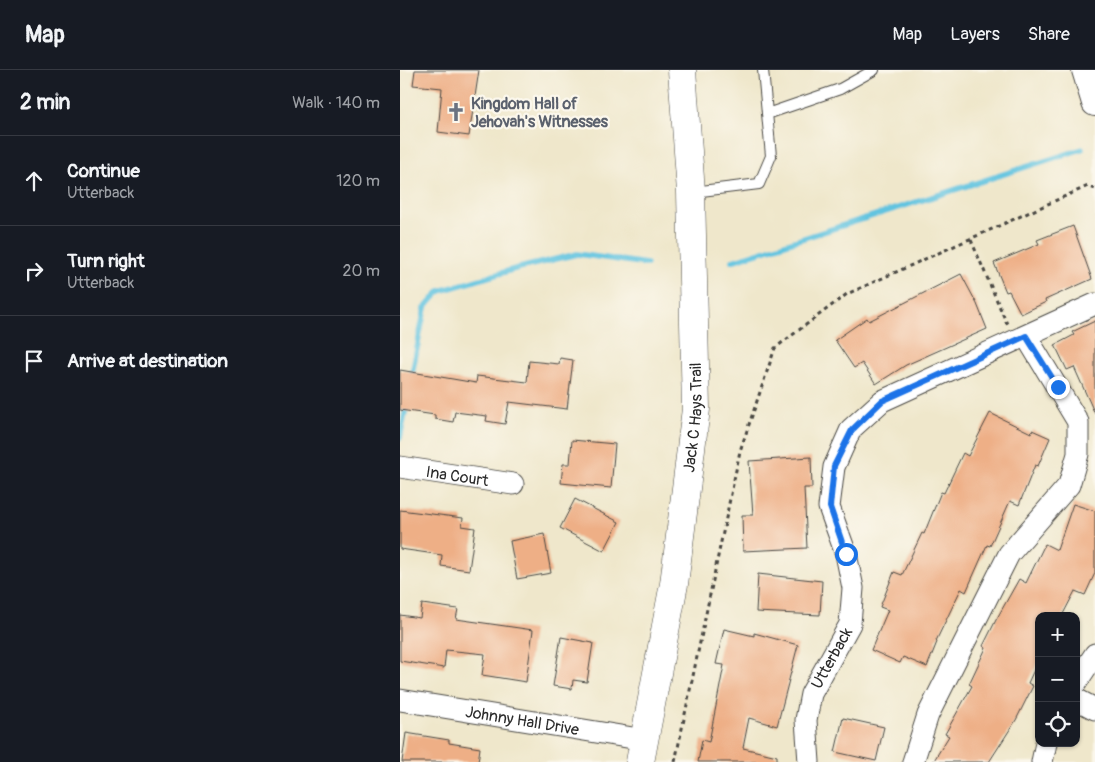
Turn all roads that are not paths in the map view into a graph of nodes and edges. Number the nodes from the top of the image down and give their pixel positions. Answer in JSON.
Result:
{"nodes":[{"id":1,"x":682,"y":70,"type":"edge"},
{"id":2,"x":763,"y":70,"type":"edge"},
{"id":3,"x":874,"y":70,"type":"edge"},
{"id":4,"x":1085,"y":70,"type":"edge"},
{"id":5,"x":1095,"y":103,"type":"edge"},
{"id":6,"x":767,"y":114,"type":"junction"},
{"id":7,"x":690,"y":192,"type":"junction"},
{"id":8,"x":1095,"y":304,"type":"edge"},
{"id":9,"x":1020,"y":338,"type":"junction"},
{"id":10,"x":400,"y":467,"type":"edge"},
{"id":11,"x":513,"y":484,"type":"dead end"},
{"id":12,"x":1095,"y":654,"type":"edge"},
{"id":13,"x":1080,"y":677,"type":"edge"},
{"id":14,"x":400,"y":700,"type":"edge"},
{"id":15,"x":1080,"y":701,"type":"edge"},
{"id":16,"x":1095,"y":709,"type":"edge"},
{"id":17,"x":1045,"y":747,"type":"edge"},
{"id":18,"x":643,"y":751,"type":"edge"},
{"id":19,"x":809,"y":762,"type":"edge"},
{"id":20,"x":913,"y":762,"type":"edge"},
{"id":21,"x":1042,"y":762,"type":"edge"}],
"edges":[{"from":1,"to":7,"type":"main road","name":"Jack C Hays Trail"},
{"from":2,"to":6,"type":"lane"},
{"from":3,"to":6,"type":"lane"},
{"from":4,"to":5,"type":"street"},
{"from":6,"to":7,"type":"lane"},
{"from":7,"to":18,"type":"main road","name":"Jack C Hays Trail"},
{"from":8,"to":9,"type":"street","name":"Utterback"},
{"from":9,"to":19,"type":"street","name":"Utterback"},
{"from":9,"to":20,"type":"street"},
{"from":10,"to":11,"type":"street","name":"Ina Court"},
{"from":12,"to":13,"type":"street"},
{"from":14,"to":18,"type":"street","name":"Johnny Hall Drive"},
{"from":15,"to":16,"type":"street"},
{"from":17,"to":21,"type":"street"}]}
